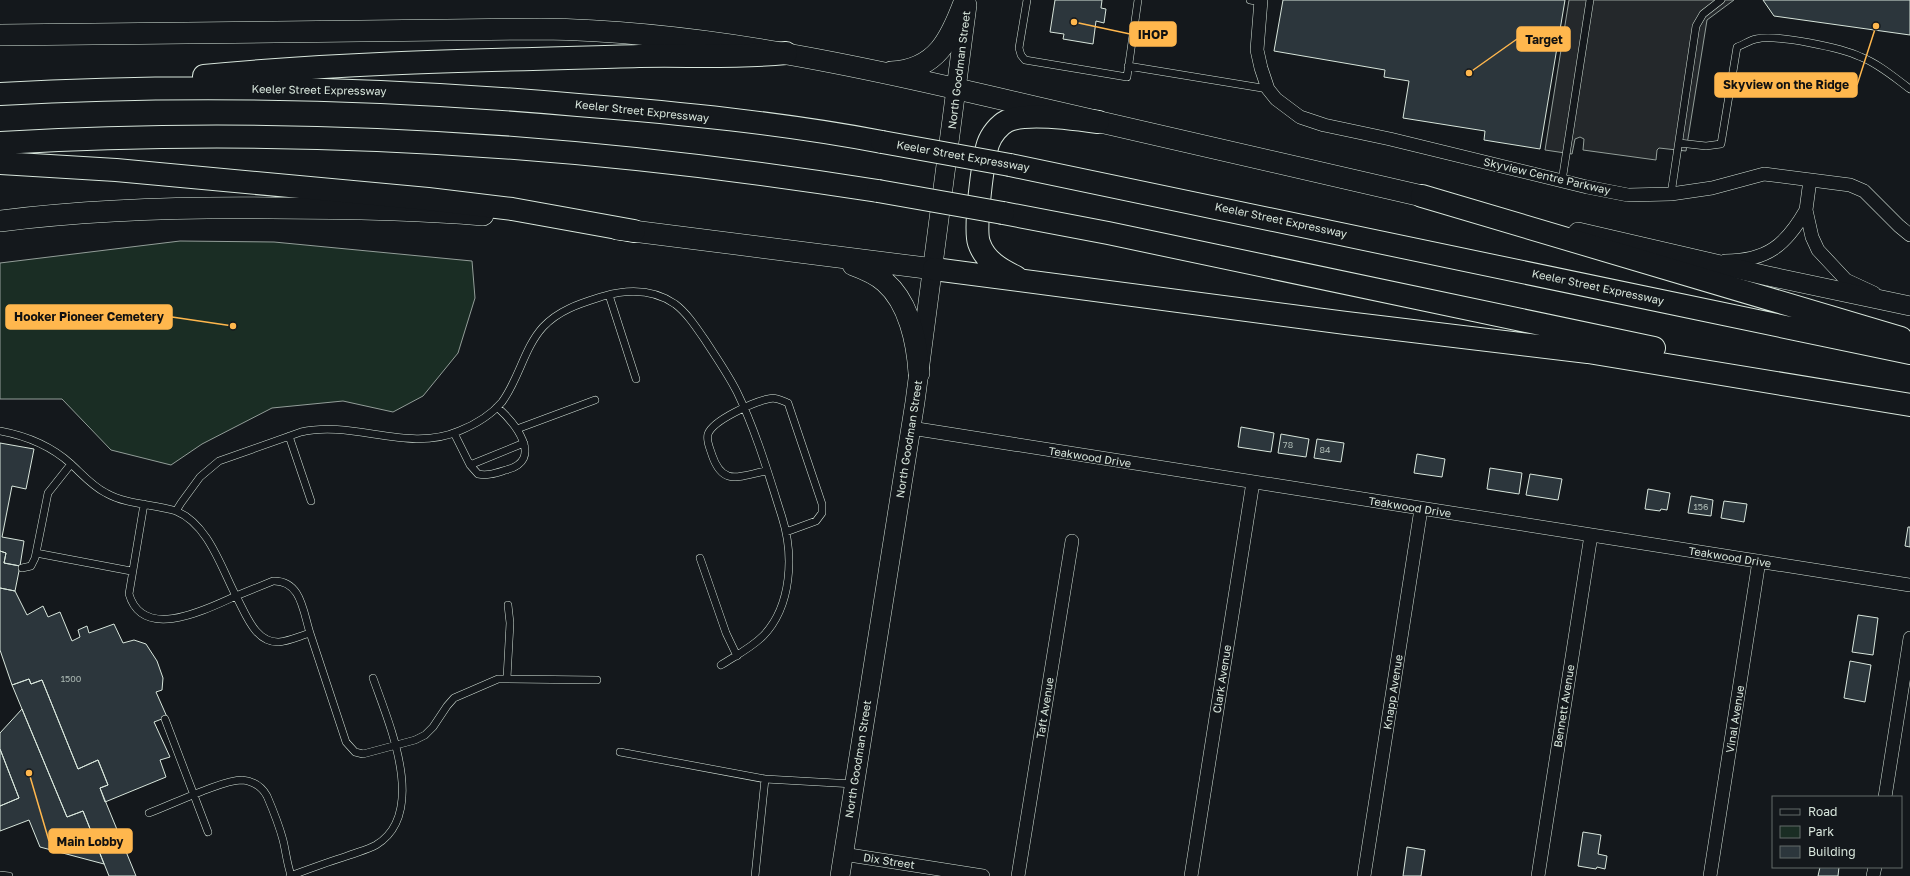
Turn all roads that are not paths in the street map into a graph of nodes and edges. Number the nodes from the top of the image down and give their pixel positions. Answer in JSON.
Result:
{"nodes":[{"id":1,"x":966,"y":0,"type":"edge"},
{"id":2,"x":1027,"y":0,"type":"edge"},
{"id":3,"x":1138,"y":0,"type":"edge"},
{"id":4,"x":1590,"y":0,"type":"edge"},
{"id":5,"x":1721,"y":0,"type":"edge"},
{"id":6,"x":1257,"y":1,"type":"edge"},
{"id":7,"x":0,"y":35,"type":"edge"},
{"id":8,"x":786,"y":54,"type":"junction"},
{"id":9,"x":1128,"y":66,"type":"junction"},
{"id":10,"x":872,"y":71,"type":"junction"},
{"id":11,"x":957,"y":89,"type":"junction"},
{"id":12,"x":1268,"y":89,"type":"junction"},
{"id":13,"x":1910,"y":89,"type":"edge"},
{"id":14,"x":7,"y":94,"type":"edge"},
{"id":15,"x":1098,"y":122,"type":"junction"},
{"id":16,"x":0,"y":143,"type":"edge"},
{"id":17,"x":1679,"y":143,"type":"junction"},
{"id":18,"x":0,"y":163,"type":"edge"},
{"id":19,"x":1810,"y":180,"type":"junction"},
{"id":20,"x":1562,"y":181,"type":"junction"},
{"id":21,"x":1671,"y":194,"type":"junction"},
{"id":22,"x":1422,"y":196,"type":"junction"},
{"id":23,"x":1806,"y":210,"type":"junction"},
{"id":24,"x":0,"y":221,"type":"edge"},
{"id":25,"x":634,"y":231,"type":"junction"},
{"id":26,"x":1910,"y":235,"type":"edge"},
{"id":27,"x":830,"y":256,"type":"junction"},
{"id":28,"x":1703,"y":261,"type":"junction"},
{"id":29,"x":934,"y":269,"type":"junction"},
{"id":30,"x":1036,"y":283,"type":"junction"},
{"id":31,"x":609,"y":295,"type":"junction"},
{"id":32,"x":1906,"y":306,"type":"edge"},
{"id":33,"x":1910,"y":341,"type":"edge"},
{"id":34,"x":1910,"y":353,"type":"edge"},
{"id":35,"x":919,"y":372,"type":"junction"},
{"id":36,"x":636,"y":379,"type":"dead end"},
{"id":37,"x":595,"y":400,"type":"dead end"},
{"id":38,"x":1910,"y":403,"type":"edge"},
{"id":39,"x":497,"y":407,"type":"junction"},
{"id":40,"x":744,"y":409,"type":"junction"},
{"id":41,"x":911,"y":428,"type":"junction"},
{"id":42,"x":517,"y":429,"type":"junction"},
{"id":43,"x":0,"y":431,"type":"edge"},
{"id":44,"x":454,"y":433,"type":"junction"},
{"id":45,"x":288,"y":436,"type":"junction"},
{"id":46,"x":524,"y":443,"type":"junction"},
{"id":47,"x":71,"y":464,"type":"junction"},
{"id":48,"x":470,"y":465,"type":"junction"},
{"id":49,"x":766,"y":471,"type":"junction"},
{"id":50,"x":1252,"y":482,"type":"junction"},
{"id":51,"x":311,"y":501,"type":"dead end"},
{"id":52,"x":144,"y":504,"type":"junction"},
{"id":53,"x":1421,"y":508,"type":"junction"},
{"id":54,"x":176,"y":511,"type":"junction"},
{"id":55,"x":786,"y":532,"type":"junction"},
{"id":56,"x":1591,"y":535,"type":"junction"},
{"id":57,"x":1072,"y":541,"type":"dead end"},
{"id":58,"x":36,"y":553,"type":"junction"},
{"id":59,"x":700,"y":558,"type":"dead end"},
{"id":60,"x":1759,"y":562,"type":"junction"},
{"id":61,"x":22,"y":568,"type":"dead end"},
{"id":62,"x":132,"y":571,"type":"junction"},
{"id":63,"x":1910,"y":585,"type":"edge"},
{"id":64,"x":236,"y":596,"type":"junction"},
{"id":65,"x":508,"y":605,"type":"dead end"},
{"id":66,"x":310,"y":633,"type":"junction"},
{"id":67,"x":1910,"y":638,"type":"edge"},
{"id":68,"x":737,"y":656,"type":"junction"},
{"id":69,"x":721,"y":665,"type":"dead end"},
{"id":70,"x":373,"y":678,"type":"dead end"},
{"id":71,"x":507,"y":678,"type":"junction"},
{"id":72,"x":597,"y":680,"type":"dead end"},
{"id":73,"x":165,"y":720,"type":"dead end"},
{"id":74,"x":395,"y":747,"type":"junction"},
{"id":75,"x":620,"y":752,"type":"dead end"},
{"id":76,"x":765,"y":779,"type":"junction"},
{"id":77,"x":854,"y":784,"type":"junction"},
{"id":78,"x":194,"y":795,"type":"junction"},
{"id":79,"x":1885,"y":796,"type":"edge"},
{"id":80,"x":150,"y":813,"type":"dead end"},
{"id":81,"x":208,"y":832,"type":"dead end"},
{"id":82,"x":843,"y":854,"type":"junction"},
{"id":83,"x":0,"y":875,"type":"edge"},
{"id":84,"x":10,"y":876,"type":"edge"},
{"id":85,"x":290,"y":876,"type":"edge"},
{"id":86,"x":755,"y":876,"type":"edge"},
{"id":87,"x":840,"y":876,"type":"edge"},
{"id":88,"x":983,"y":876,"type":"edge"},
{"id":89,"x":1018,"y":876,"type":"edge"},
{"id":90,"x":1191,"y":876,"type":"edge"},
{"id":91,"x":1364,"y":876,"type":"edge"},
{"id":92,"x":1538,"y":876,"type":"edge"},
{"id":93,"x":1710,"y":876,"type":"edge"}],
"edges":[{"from":1,"to":10,"type":"main road"},
{"from":1,"to":11,"type":"main road","name":"North Goodman Street"},
{"from":2,"to":9,"type":"lane"},
{"from":3,"to":9,"type":"lane"},
{"from":4,"to":20,"type":"lane"},
{"from":5,"to":17,"type":"lane"},
{"from":6,"to":12,"type":"street","name":"Skyview Centre Parkway"},
{"from":7,"to":8,"type":"main road"},
{"from":8,"to":10,"type":"main road"},
{"from":8,"to":14,"type":"highway"},
{"from":9,"to":12,"type":"lane"},
{"from":10,"to":11,"type":"main road"},
{"from":11,"to":15,"type":"main road"},
{"from":11,"to":29,"type":"main road","name":"North Goodman Street"},
{"from":12,"to":20,"type":"street","name":"Skyview Centre Parkway"},
{"from":13,"to":17,"type":"lane"},
{"from":14,"to":34,"type":"highway","name":"Keeler Street Expressway","bridge":true},
{"from":15,"to":22,"type":"main road"},
{"from":15,"to":30,"type":"highway"},
{"from":16,"to":38,"type":"highway","bridge":true},
{"from":17,"to":21,"type":"lane"},
{"from":18,"to":25,"type":"highway"},
{"from":19,"to":21,"type":"street","name":"Skyview Centre Parkway"},
{"from":19,"to":23,"type":"street"},
{"from":19,"to":26,"type":"street","name":"Skyview Centre Parkway"},
{"from":20,"to":21,"type":"street","name":"Skyview Centre Parkway"},
{"from":22,"to":28,"type":"main road"},
{"from":22,"to":33,"type":"highway"},
{"from":23,"to":28,"type":"street"},
{"from":23,"to":32,"type":"street"},
{"from":24,"to":25,"type":"main road"},
{"from":25,"to":27,"type":"main road"},
{"from":27,"to":29,"type":"main road"},
{"from":27,"to":35,"type":"main road"},
{"from":28,"to":32,"type":"main road"},
{"from":29,"to":30,"type":"highway"},
{"from":29,"to":35,"type":"main road","name":"North Goodman Street"},
{"from":30,"to":38,"type":"highway"},
{"from":31,"to":36,"type":"lane"},
{"from":31,"to":39,"type":"lane"},
{"from":31,"to":40,"type":"lane"},
{"from":35,"to":41,"type":"main road","name":"North Goodman Street"},
{"from":37,"to":42,"type":"lane"},
{"from":39,"to":42,"type":"lane"},
{"from":39,"to":44,"type":"lane"},
{"from":40,"to":49,"type":"lane"},
{"from":40,"to":49,"type":"lane"},
{"from":40,"to":55,"type":"lane"},
{"from":41,"to":50,"type":"street","name":"Teakwood Drive"},
{"from":41,"to":77,"type":"main road","name":"North Goodman Street"},
{"from":42,"to":46,"type":"lane"},
{"from":43,"to":47,"type":"lane"},
{"from":44,"to":45,"type":"lane"},
{"from":44,"to":48,"type":"lane"},
{"from":45,"to":51,"type":"lane"},
{"from":45,"to":54,"type":"lane"},
{"from":46,"to":48,"type":"lane"},
{"from":46,"to":48,"type":"lane"},
{"from":47,"to":52,"type":"lane"},
{"from":47,"to":58,"type":"lane"},
{"from":49,"to":55,"type":"lane"},
{"from":50,"to":53,"type":"street","name":"Teakwood Drive"},
{"from":50,"to":90,"type":"street","name":"Clark Avenue"},
{"from":52,"to":54,"type":"lane"},
{"from":52,"to":62,"type":"lane"},
{"from":53,"to":56,"type":"street","name":"Teakwood Drive"},
{"from":53,"to":91,"type":"street","name":"Knapp Avenue"},
{"from":54,"to":64,"type":"lane"},
{"from":55,"to":68,"type":"lane"},
{"from":56,"to":60,"type":"street","name":"Teakwood Drive"},
{"from":56,"to":92,"type":"street","name":"Bennett Avenue"},
{"from":57,"to":89,"type":"street","name":"Taft Avenue"},
{"from":58,"to":61,"type":"lane"},
{"from":58,"to":62,"type":"lane"},
{"from":59,"to":68,"type":"lane"},
{"from":60,"to":63,"type":"street","name":"Teakwood Drive"},
{"from":60,"to":93,"type":"street","name":"Vinal Avenue"},
{"from":62,"to":64,"type":"lane"},
{"from":64,"to":66,"type":"lane"},
{"from":64,"to":66,"type":"lane"},
{"from":65,"to":71,"type":"lane"},
{"from":66,"to":74,"type":"lane"},
{"from":67,"to":79,"type":"street"},
{"from":68,"to":69,"type":"lane"},
{"from":70,"to":74,"type":"lane"},
{"from":71,"to":72,"type":"lane"},
{"from":71,"to":74,"type":"lane"},
{"from":73,"to":78,"type":"lane"},
{"from":74,"to":85,"type":"lane"},
{"from":75,"to":76,"type":"lane"},
{"from":76,"to":77,"type":"lane"},
{"from":76,"to":86,"type":"lane"},
{"from":77,"to":82,"type":"main road","name":"North Goodman Street"},
{"from":78,"to":80,"type":"lane"},
{"from":78,"to":81,"type":"lane"},
{"from":78,"to":85,"type":"lane"},
{"from":82,"to":87,"type":"main road","name":"North Goodman Street"},
{"from":82,"to":88,"type":"street","name":"Dix Street"},
{"from":83,"to":84,"type":"lane"}]}
